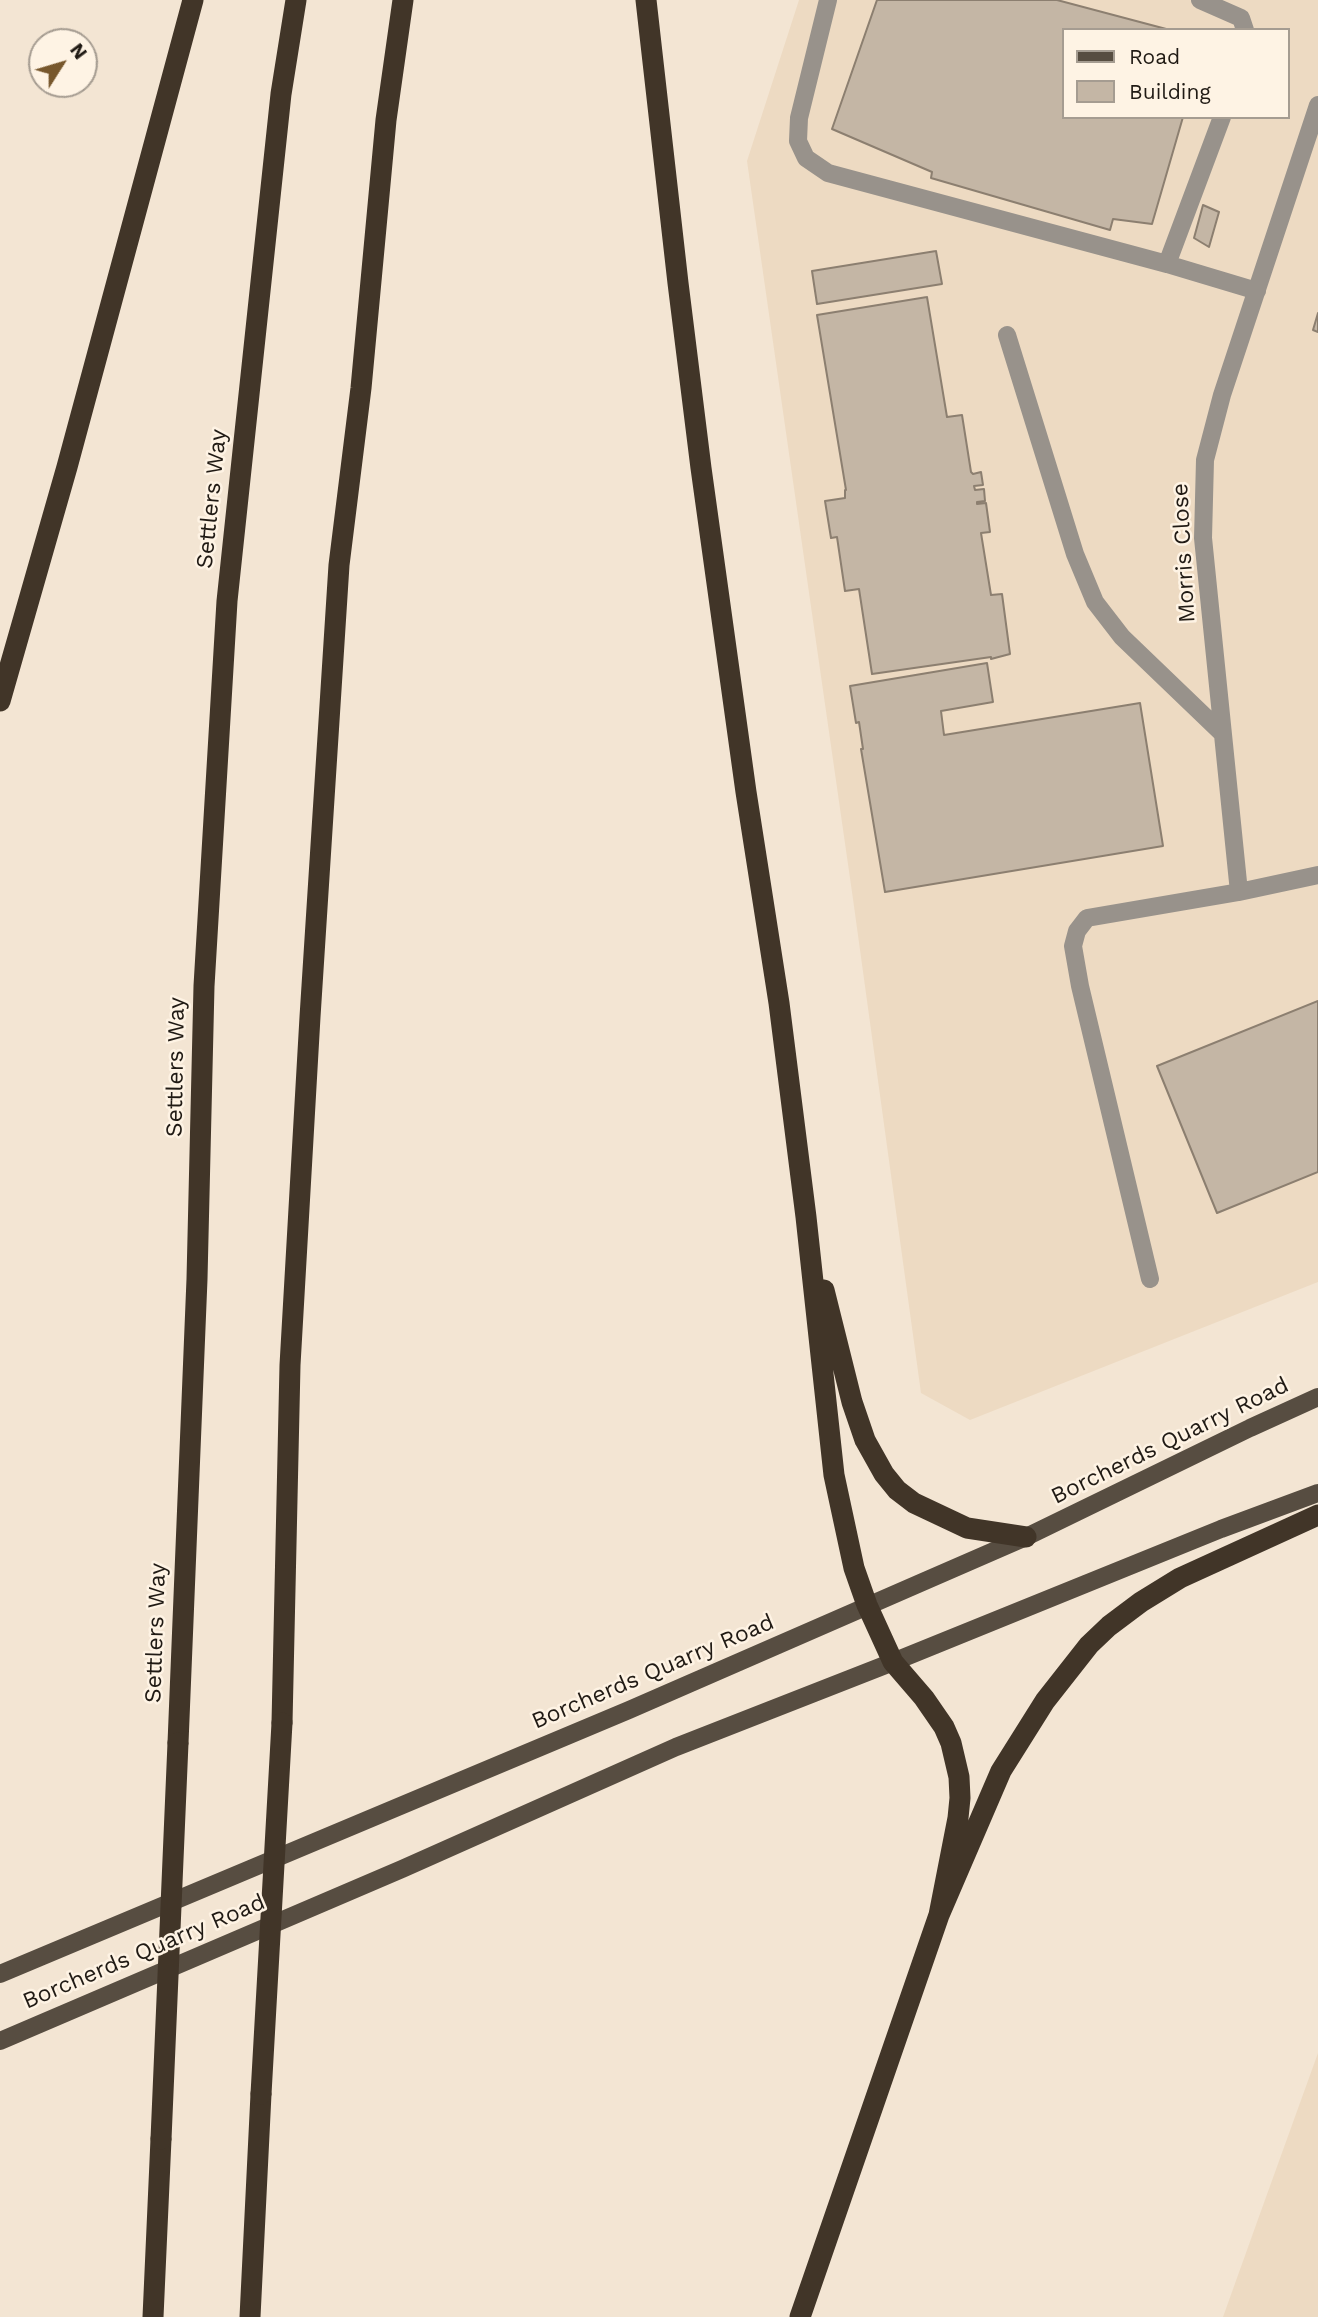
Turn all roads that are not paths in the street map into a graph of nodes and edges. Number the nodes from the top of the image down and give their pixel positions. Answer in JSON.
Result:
{"nodes":[{"id":1,"x":193,"y":0,"type":"edge"},
{"id":2,"x":296,"y":0,"type":"edge"},
{"id":3,"x":403,"y":0,"type":"edge"},
{"id":4,"x":646,"y":0,"type":"edge"},
{"id":5,"x":828,"y":0,"type":"edge"},
{"id":6,"x":1200,"y":0,"type":"edge"},
{"id":7,"x":1244,"y":28,"type":"edge"},
{"id":8,"x":1318,"y":105,"type":"edge"},
{"id":9,"x":1221,"y":119,"type":"edge"},
{"id":10,"x":1167,"y":264,"type":"junction"},
{"id":11,"x":1257,"y":291,"type":"junction"},
{"id":12,"x":1007,"y":335,"type":"dead end"},
{"id":13,"x":0,"y":701,"type":"edge"},
{"id":14,"x":1223,"y":734,"type":"junction"},
{"id":15,"x":1318,"y":875,"type":"edge"},
{"id":16,"x":1239,"y":892,"type":"junction"},
{"id":17,"x":806,"y":1217,"type":"junction"},
{"id":18,"x":1150,"y":1279,"type":"dead end"},
{"id":19,"x":1318,"y":1398,"type":"edge"},
{"id":20,"x":1318,"y":1493,"type":"edge"},
{"id":21,"x":1318,"y":1515,"type":"edge"},
{"id":22,"x":1026,"y":1537,"type":"junction"},
{"id":23,"x":867,"y":1605,"type":"junction"},
{"id":24,"x":893,"y":1662,"type":"junction"},
{"id":25,"x":939,"y":1915,"type":"junction"},
{"id":26,"x":0,"y":1973,"type":"edge"},
{"id":27,"x":0,"y":2041,"type":"edge"},
{"id":28,"x":153,"y":2317,"type":"edge"},
{"id":29,"x":250,"y":2317,"type":"edge"},
{"id":30,"x":800,"y":2317,"type":"edge"}],
"edges":[{"from":1,"to":13,"type":"highway"},
{"from":2,"to":28,"type":"highway","name":"Settlers Way","bridge":true},
{"from":3,"to":29,"type":"highway","bridge":true},
{"from":4,"to":17,"type":"highway"},
{"from":5,"to":10,"type":"lane"},
{"from":6,"to":7,"type":"lane"},
{"from":8,"to":11,"type":"lane","name":"Morris Close"},
{"from":9,"to":10,"type":"lane"},
{"from":10,"to":11,"type":"lane"},
{"from":11,"to":14,"type":"lane","name":"Morris Close"},
{"from":12,"to":14,"type":"lane"},
{"from":14,"to":16,"type":"lane","name":"Morris Close"},
{"from":15,"to":16,"type":"lane"},
{"from":16,"to":18,"type":"lane"},
{"from":17,"to":22,"type":"highway"},
{"from":17,"to":23,"type":"highway"},
{"from":19,"to":22,"type":"main road","name":"Borcherds Quarry Road"},
{"from":20,"to":24,"type":"main road","name":"Borcherds Quarry Road"},
{"from":21,"to":25,"type":"highway"},
{"from":22,"to":23,"type":"main road","name":"Borcherds Quarry Road"},
{"from":23,"to":24,"type":"highway"},
{"from":23,"to":26,"type":"main road","name":"Borcherds Quarry Road"},
{"from":24,"to":25,"type":"highway"},
{"from":24,"to":27,"type":"main road","name":"Borcherds Quarry Road"},
{"from":25,"to":30,"type":"highway"}]}
